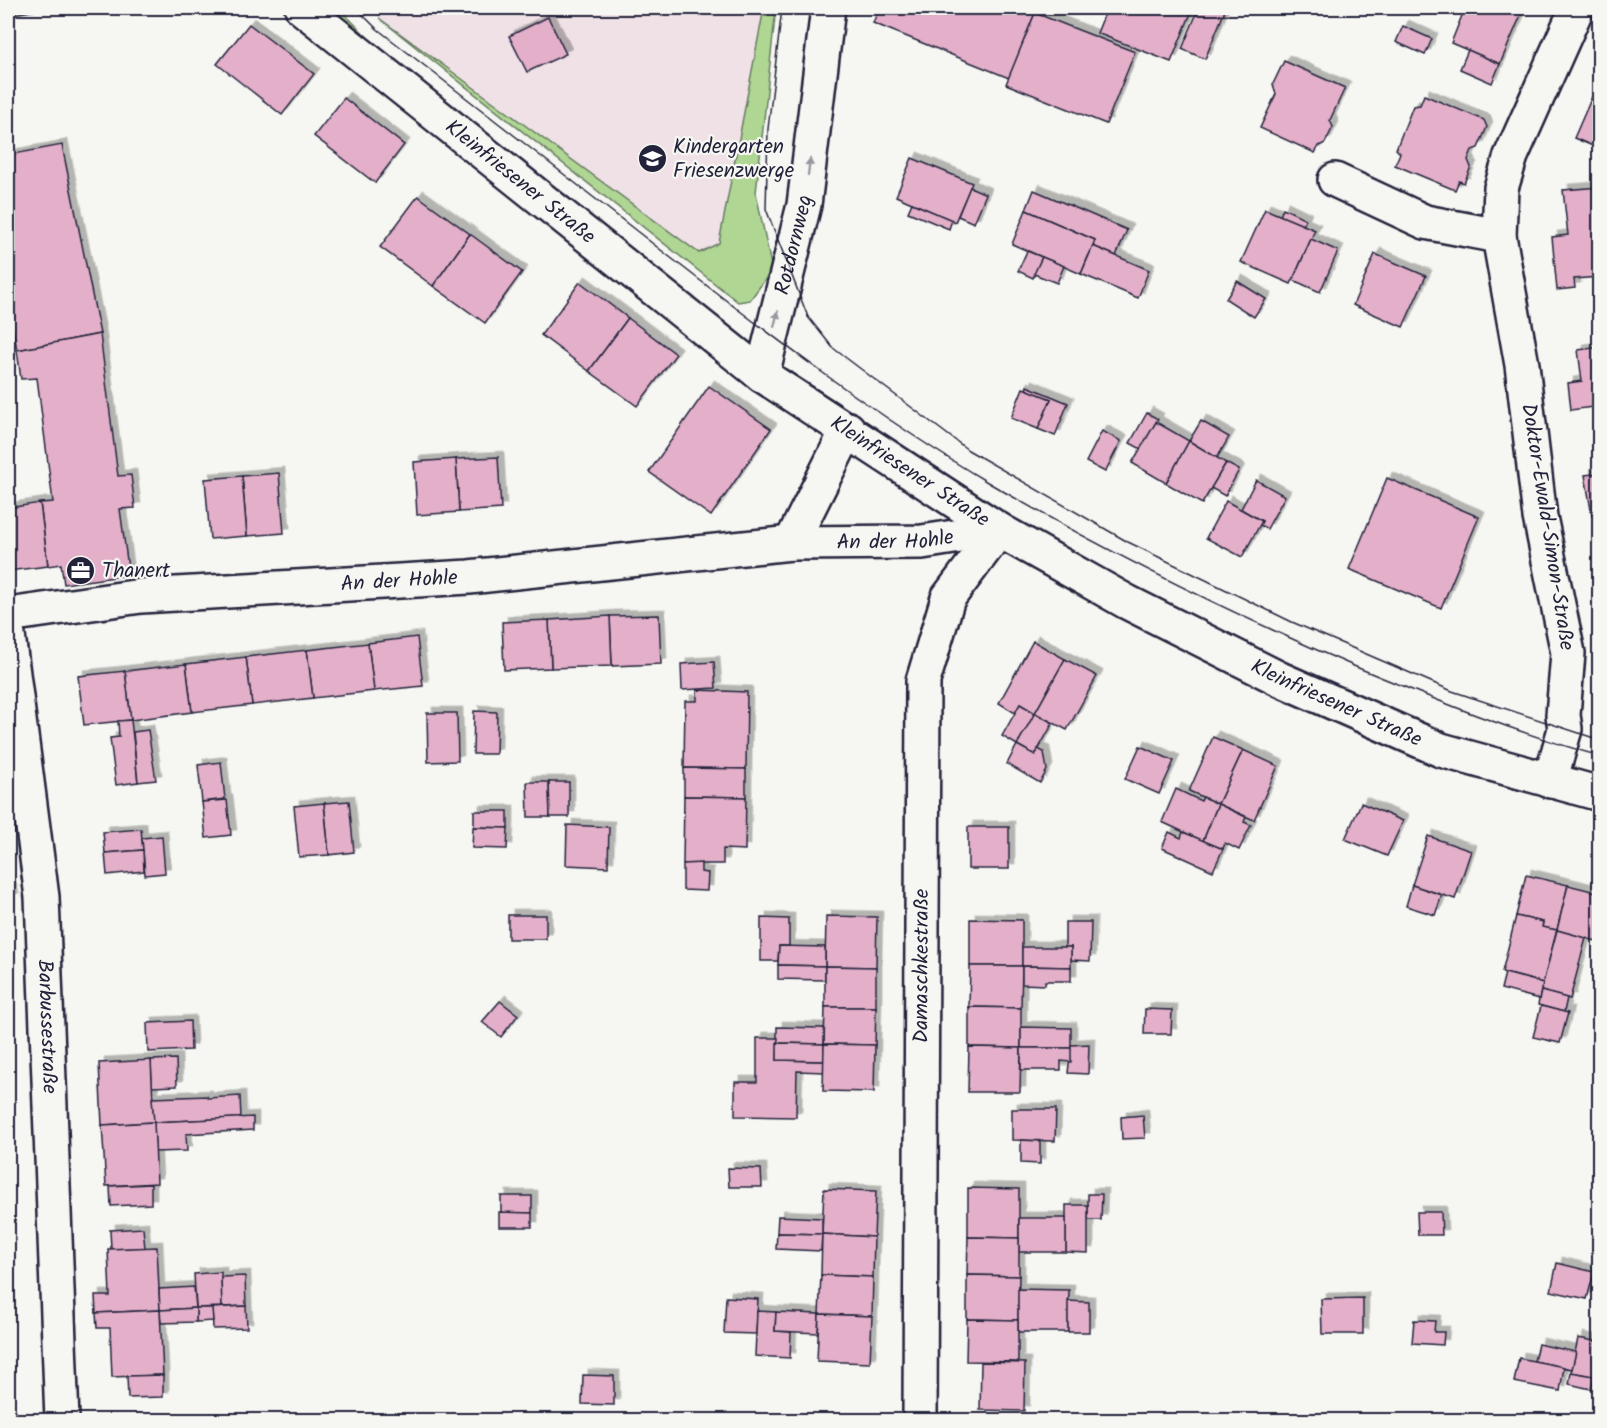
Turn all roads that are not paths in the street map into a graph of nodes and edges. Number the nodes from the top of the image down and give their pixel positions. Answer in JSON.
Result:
{"nodes":[{"id":1,"x":302,"y":8,"type":"edge"},
{"id":2,"x":828,"y":8,"type":"edge"},
{"id":3,"x":1576,"y":8,"type":"edge"},
{"id":4,"x":1335,"y":180,"type":"dead end"},
{"id":5,"x":1499,"y":236,"type":"junction"},
{"id":6,"x":762,"y":375,"type":"junction"},
{"id":7,"x":848,"y":429,"type":"junction"},
{"id":8,"x":999,"y":530,"type":"junction"},
{"id":9,"x":791,"y":543,"type":"junction"},
{"id":10,"x":8,"y":615,"type":"edge"},
{"id":11,"x":8,"y":634,"type":"edge"},
{"id":12,"x":1550,"y":782,"type":"junction"},
{"id":13,"x":1599,"y":794,"type":"edge"},
{"id":14,"x":62,"y":1420,"type":"edge"},
{"id":15,"x":920,"y":1420,"type":"edge"}],
"edges":[{"from":1,"to":6,"type":"street","name":"Kleinfriesener Straße"},
{"from":6,"to":2,"type":"street","name":"Rotdornweg","one_way":true},
{"from":3,"to":5,"type":"street","name":"Doktor-Ewald-Simon-Straße"},
{"from":4,"to":5,"type":"street"},
{"from":5,"to":12,"type":"street","name":"Doktor-Ewald-Simon-Straße"},
{"from":6,"to":7,"type":"street","name":"Kleinfriesener Straße"},
{"from":7,"to":8,"type":"street","name":"Kleinfriesener Straße"},
{"from":7,"to":9,"type":"street"},
{"from":8,"to":9,"type":"street","name":"An der Hohle"},
{"from":8,"to":12,"type":"street","name":"Kleinfriesener Straße"},
{"from":8,"to":15,"type":"street","name":"Damaschkestraße"},
{"from":9,"to":10,"type":"street","name":"An der Hohle"},
{"from":11,"to":14,"type":"street","name":"Barbussestraße"},
{"from":12,"to":13,"type":"street","name":"Kleinfriesener Straße"}]}
